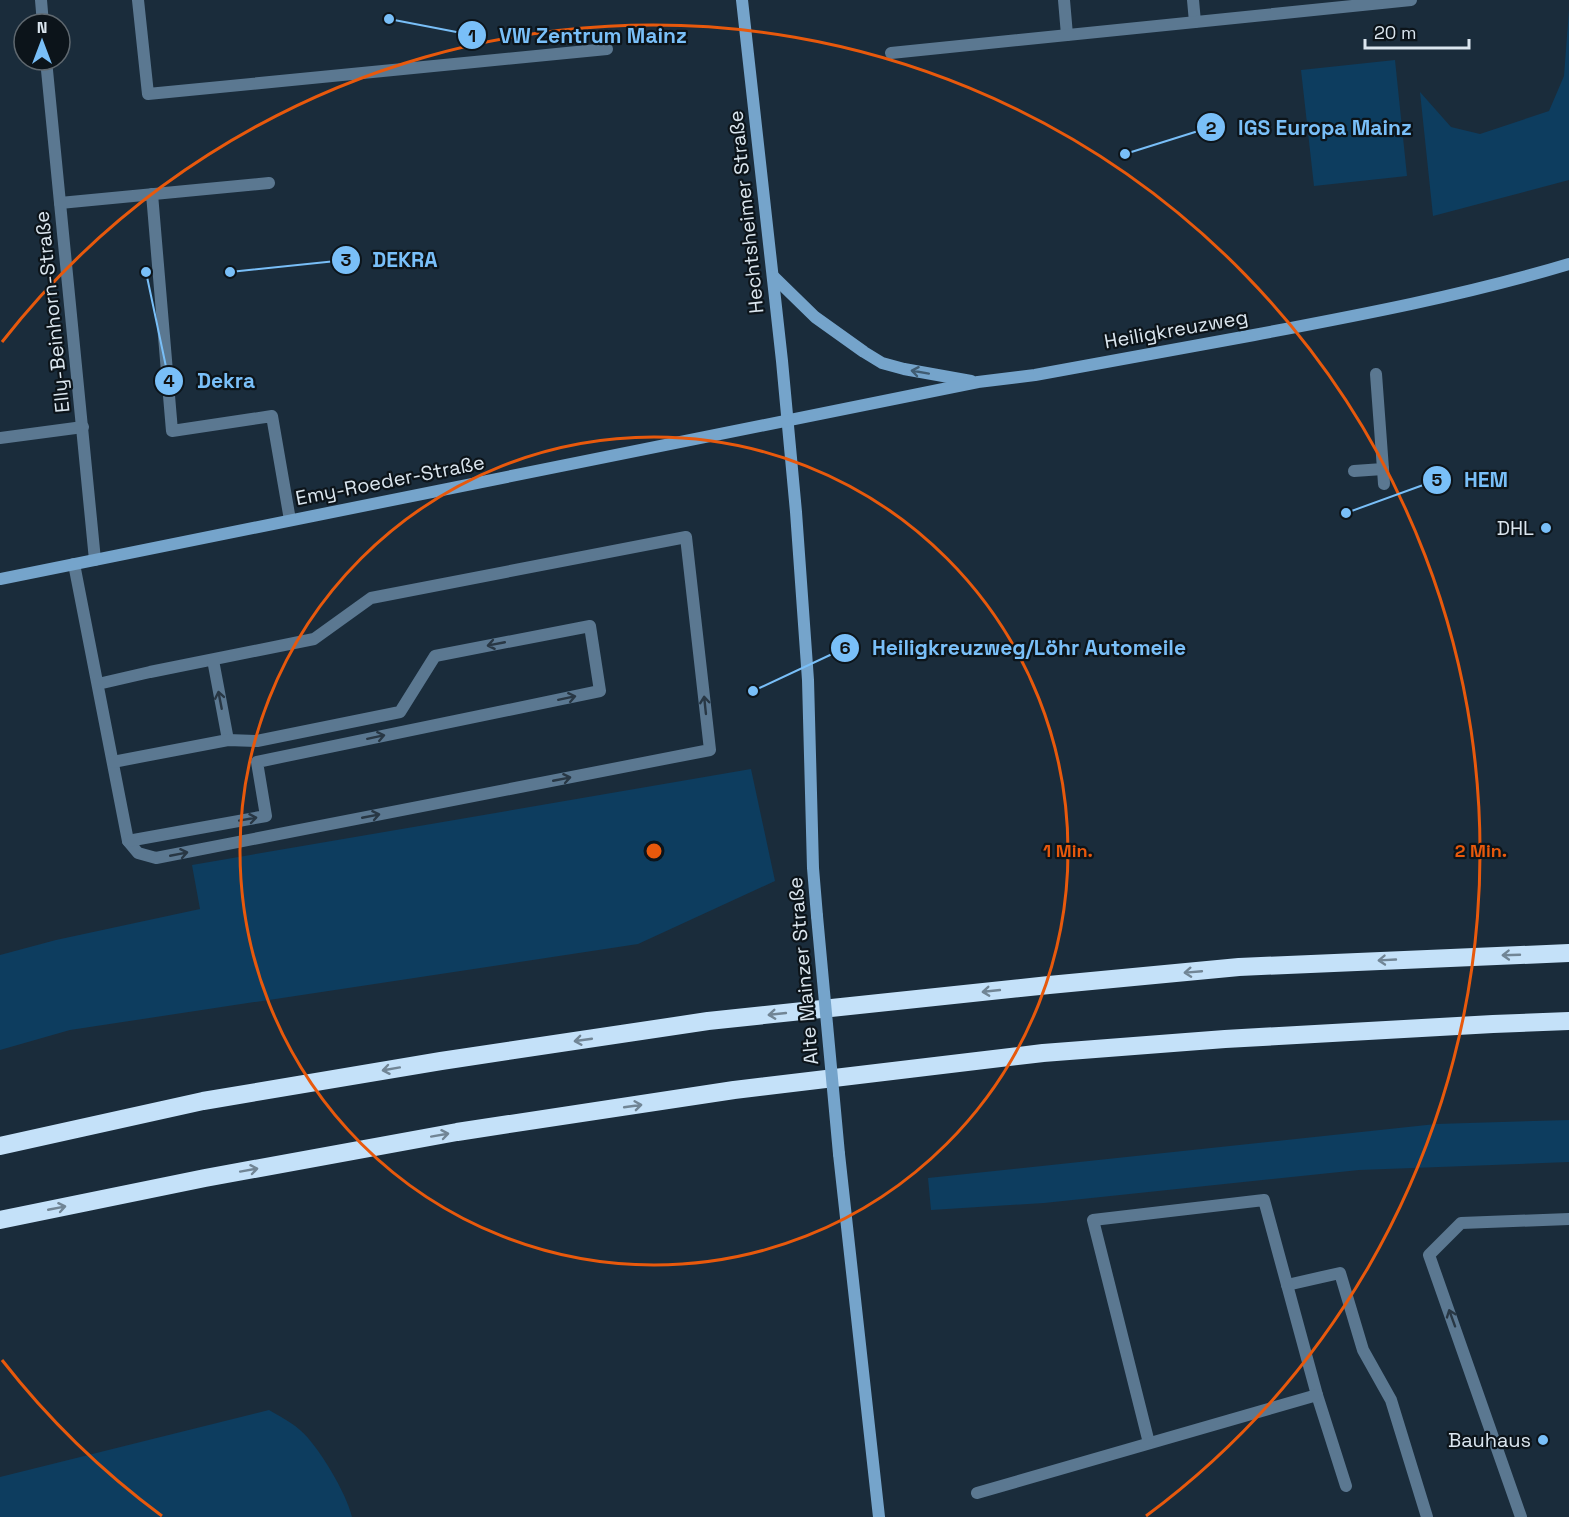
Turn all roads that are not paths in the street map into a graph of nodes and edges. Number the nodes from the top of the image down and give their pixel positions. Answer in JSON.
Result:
{"nodes":[{"id":1,"x":138,"y":0,"type":"edge"},
{"id":2,"x":742,"y":0,"type":"edge"},
{"id":3,"x":1064,"y":0,"type":"edge"},
{"id":4,"x":1193,"y":0,"type":"edge"},
{"id":5,"x":1411,"y":0,"type":"edge"},
{"id":6,"x":1195,"y":22,"type":"junction"},
{"id":7,"x":1067,"y":35,"type":"junction"},
{"id":8,"x":607,"y":49,"type":"dead end"},
{"id":9,"x":891,"y":53,"type":"dead end"},
{"id":10,"x":47,"y":72,"type":"edge"},
{"id":11,"x":269,"y":183,"type":"dead end"},
{"id":12,"x":152,"y":194,"type":"junction"},
{"id":13,"x":60,"y":203,"type":"junction"},
{"id":14,"x":1569,"y":264,"type":"edge"},
{"id":15,"x":773,"y":276,"type":"junction"},
{"id":16,"x":1376,"y":374,"type":"dead end"},
{"id":17,"x":978,"y":382,"type":"junction"},
{"id":18,"x":788,"y":420,"type":"junction"},
{"id":19,"x":83,"y":427,"type":"junction"},
{"id":20,"x":0,"y":438,"type":"edge"},
{"id":21,"x":1383,"y":469,"type":"junction"},
{"id":22,"x":1354,"y":471,"type":"dead end"},
{"id":23,"x":1384,"y":484,"type":"dead end"},
{"id":24,"x":290,"y":520,"type":"junction"},
{"id":25,"x":95,"y":560,"type":"junction"},
{"id":26,"x":74,"y":564,"type":"junction"},
{"id":27,"x":0,"y":579,"type":"edge"},
{"id":28,"x":213,"y":660,"type":"junction"},
{"id":29,"x":98,"y":684,"type":"junction"},
{"id":30,"x":228,"y":740,"type":"junction"},
{"id":31,"x":113,"y":762,"type":"junction"},
{"id":32,"x":128,"y":841,"type":"junction"},
{"id":33,"x":1569,"y":953,"type":"edge"},
{"id":34,"x":1569,"y":1021,"type":"edge"},
{"id":35,"x":0,"y":1146,"type":"edge"},
{"id":36,"x":1569,"y":1219,"type":"edge"},
{"id":37,"x":0,"y":1220,"type":"edge"},
{"id":38,"x":1287,"y":1286,"type":"junction"},
{"id":39,"x":1317,"y":1395,"type":"junction"},
{"id":40,"x":1149,"y":1443,"type":"junction"},
{"id":41,"x":1346,"y":1486,"type":"dead end"},
{"id":42,"x":977,"y":1493,"type":"dead end"},
{"id":43,"x":879,"y":1517,"type":"edge"},
{"id":44,"x":1427,"y":1517,"type":"edge"},
{"id":45,"x":1521,"y":1517,"type":"edge"}],
"edges":[{"from":1,"to":8,"type":"street"},
{"from":2,"to":15,"type":"street","name":"Hechtsheimer Straße"},
{"from":3,"to":7,"type":"street"},
{"from":4,"to":6,"type":"street"},
{"from":5,"to":6,"type":"street"},
{"from":6,"to":7,"type":"street"},
{"from":7,"to":9,"type":"street"},
{"from":10,"to":13,"type":"street","name":"Elly-Beinhorn-Straße"},
{"from":11,"to":12,"type":"street"},
{"from":12,"to":13,"type":"street"},
{"from":12,"to":24,"type":"street"},
{"from":13,"to":19,"type":"street","name":"Elly-Beinhorn-Straße"},
{"from":14,"to":17,"type":"street","name":"Heiligkreuzweg"},
{"from":17,"to":15,"type":"street","one_way":true},
{"from":15,"to":18,"type":"street","name":"Hechtsheimer Straße"},
{"from":16,"to":21,"type":"street"},
{"from":17,"to":18,"type":"street","name":"Heiligkreuzweg"},
{"from":18,"to":24,"type":"street","name":"Emy-Roeder-Straße"},
{"from":18,"to":43,"type":"street","name":"Alte Mainzer Straße","bridge":true},
{"from":19,"to":20,"type":"street"},
{"from":19,"to":25,"type":"street","name":"Elly-Beinhorn-Straße"},
{"from":21,"to":22,"type":"street"},
{"from":21,"to":23,"type":"street"},
{"from":24,"to":25,"type":"street","name":"Emy-Roeder-Straße"},
{"from":25,"to":26,"type":"street","name":"Emy-Roeder-Straße"},
{"from":26,"to":27,"type":"street","name":"Emy-Roeder-Straße"},
{"from":26,"to":29,"type":"street"},
{"from":28,"to":29,"type":"street"},
{"from":30,"to":28,"type":"street","one_way":true},
{"from":32,"to":28,"type":"street","one_way":true},
{"from":29,"to":31,"type":"street"},
{"from":30,"to":31,"type":"street"},
{"from":32,"to":30,"type":"street","one_way":true},
{"from":31,"to":32,"type":"street"},
{"from":33,"to":35,"type":"highway","one_way":true},
{"from":37,"to":34,"type":"highway","one_way":true},
{"from":45,"to":36,"type":"street","one_way":true},
{"from":38,"to":39,"type":"street"},
{"from":38,"to":40,"type":"street"},
{"from":38,"to":44,"type":"street"},
{"from":39,"to":40,"type":"street"},
{"from":39,"to":41,"type":"street"},
{"from":40,"to":42,"type":"street"}]}
